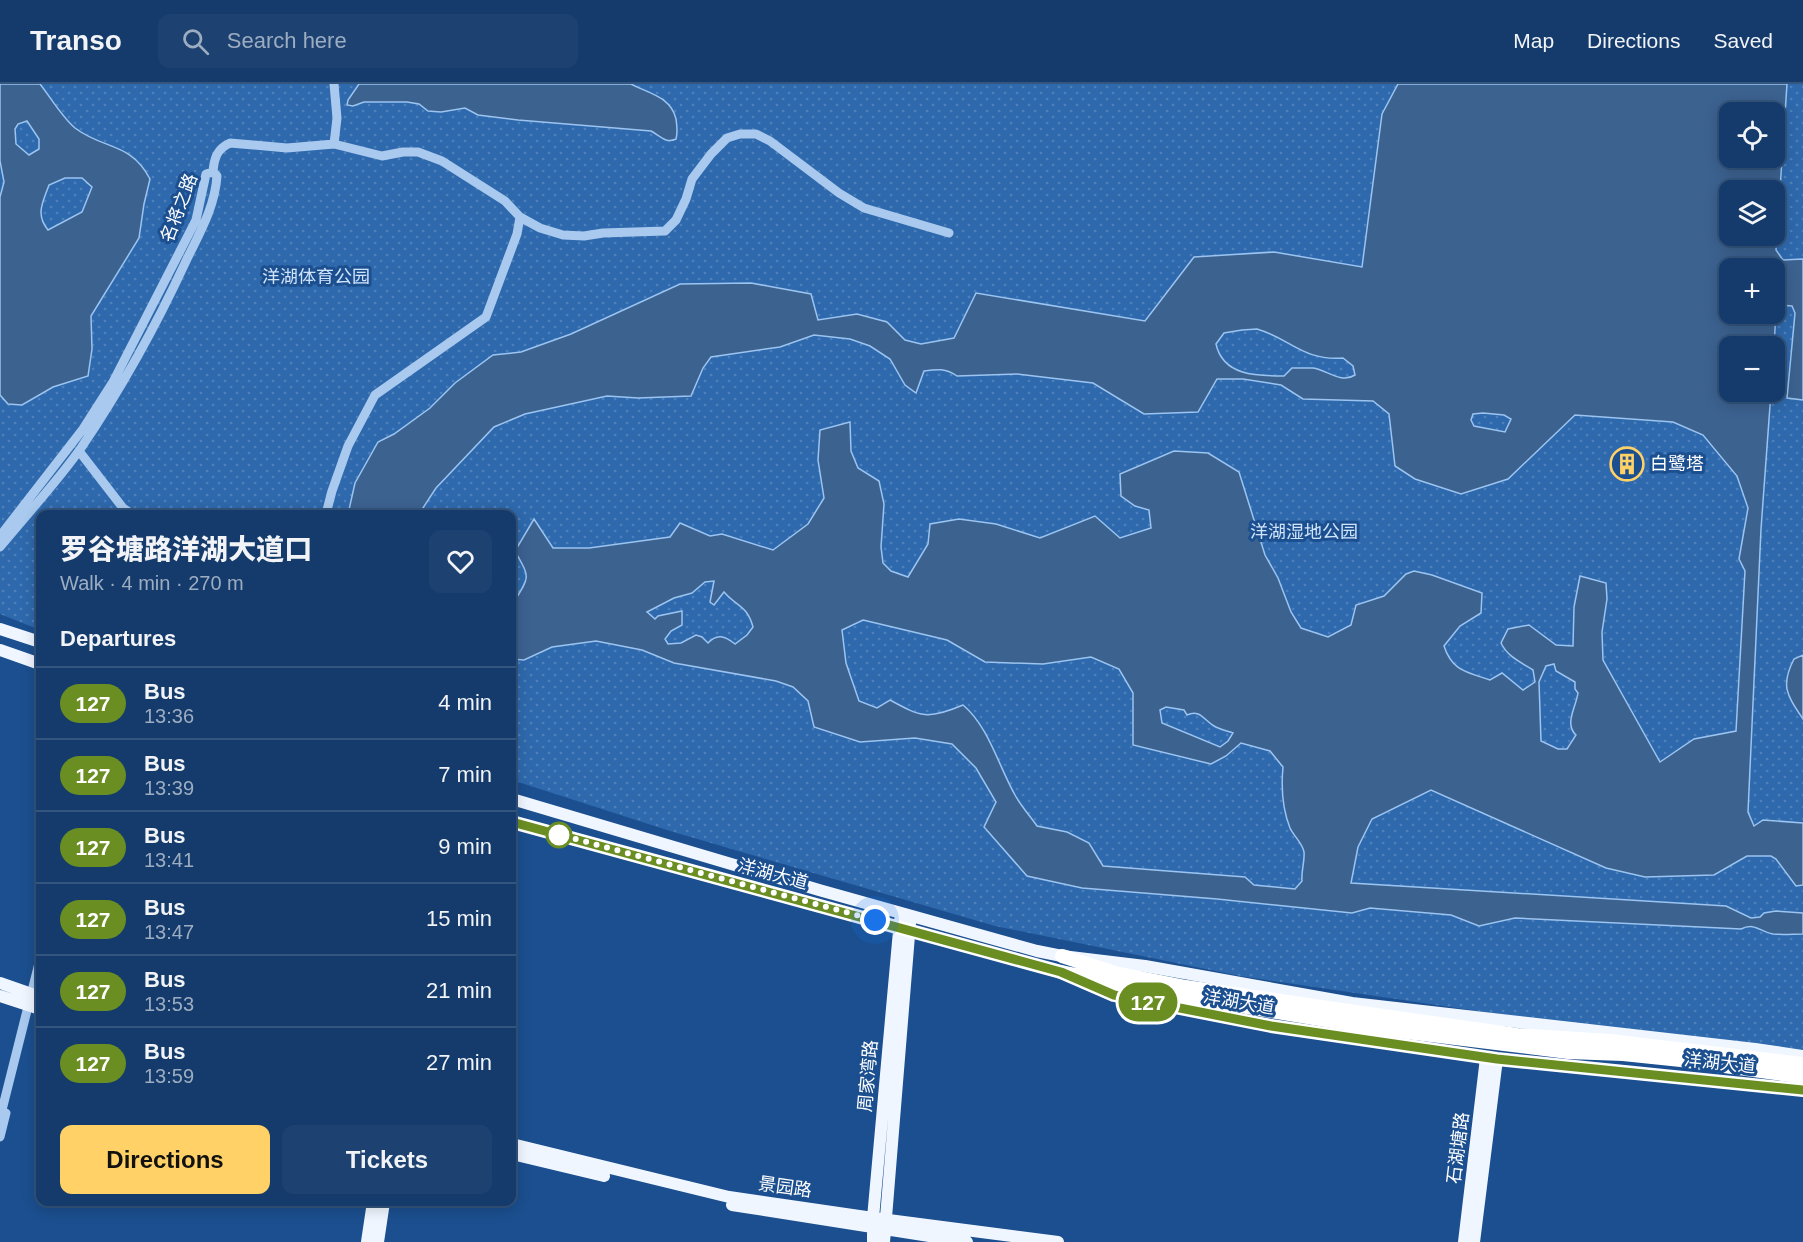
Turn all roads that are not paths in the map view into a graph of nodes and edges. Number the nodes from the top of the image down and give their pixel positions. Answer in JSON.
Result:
{"nodes":[{"id":1,"x":334,"y":84,"type":"edge"},
{"id":2,"x":334,"y":144,"type":"junction"},
{"id":3,"x":213,"y":171,"type":"junction"},
{"id":4,"x":520,"y":217,"type":"junction"},
{"id":5,"x":949,"y":233,"type":"dead end"},
{"id":6,"x":79,"y":451,"type":"junction"},
{"id":7,"x":126,"y":510,"type":"edge"},
{"id":8,"x":327,"y":510,"type":"edge"},
{"id":9,"x":0,"y":536,"type":"edge"},
{"id":10,"x":0,"y":547,"type":"edge"},
{"id":11,"x":0,"y":629,"type":"edge"},
{"id":12,"x":36,"y":641,"type":"edge"},
{"id":13,"x":0,"y":650,"type":"edge"},
{"id":14,"x":36,"y":663,"type":"edge"},
{"id":15,"x":516,"y":800,"type":"edge"},
{"id":16,"x":516,"y":823,"type":"edge"},
{"id":17,"x":906,"y":914,"type":"junction"},
{"id":18,"x":904,"y":928,"type":"junction"},
{"id":19,"x":1062,"y":956,"type":"junction"},
{"id":20,"x":1061,"y":972,"type":"junction"},
{"id":21,"x":0,"y":983,"type":"edge"},
{"id":22,"x":1186,"y":992,"type":"junction"},
{"id":23,"x":0,"y":996,"type":"edge"},
{"id":24,"x":35,"y":1001,"type":"edge"},
{"id":25,"x":1803,"y":1056,"type":"edge"},
{"id":26,"x":1492,"y":1058,"type":"junction"},
{"id":27,"x":1803,"y":1064,"type":"edge"},
{"id":28,"x":1803,"y":1077,"type":"edge"},
{"id":29,"x":1803,"y":1090,"type":"edge"},
{"id":30,"x":0,"y":1118,"type":"edge"},
{"id":31,"x":0,"y":1137,"type":"edge"},
{"id":32,"x":516,"y":1145,"type":"edge"},
{"id":33,"x":516,"y":1155,"type":"edge"},
{"id":34,"x":372,"y":1206,"type":"edge"},
{"id":35,"x":383,"y":1206,"type":"edge"},
{"id":36,"x":881,"y":1228,"type":"edge"},
{"id":37,"x":368,"y":1242,"type":"edge"},
{"id":38,"x":378,"y":1242,"type":"edge"},
{"id":39,"x":873,"y":1242,"type":"edge"},
{"id":40,"x":967,"y":1242,"type":"edge"},
{"id":41,"x":1058,"y":1242,"type":"edge"},
{"id":42,"x":1464,"y":1242,"type":"edge"},
{"id":43,"x":1474,"y":1242,"type":"edge"}],
"edges":[{"from":1,"to":2,"type":"street"},
{"from":2,"to":3,"type":"street"},
{"from":2,"to":4,"type":"street"},
{"from":3,"to":6,"type":"street","name":"名将之路"},
{"from":3,"to":9,"type":"street","name":"名将之路"},
{"from":4,"to":5,"type":"street"},
{"from":4,"to":8,"type":"street"},
{"from":6,"to":7,"type":"street"},
{"from":6,"to":10,"type":"street","name":"名将之路"},
{"from":11,"to":12,"type":"main road"},
{"from":13,"to":14,"type":"main road"},
{"from":15,"to":17,"type":"main road","name":"洋湖大道"},
{"from":16,"to":18,"type":"main road","name":"洋湖大道"},
{"from":17,"to":18,"type":"main road","name":"周家湾路"},
{"from":17,"to":19,"type":"main road","name":"洋湖大道"},
{"from":18,"to":20,"type":"main road","name":"洋湖大道"},
{"from":18,"to":36,"type":"main road","name":"周家湾路"},
{"from":19,"to":22,"type":"highway"},
{"from":19,"to":25,"type":"main road","name":"洋湖大道"},
{"from":20,"to":22,"type":"highway"},
{"from":20,"to":26,"type":"main road","name":"洋湖大道"},
{"from":21,"to":24,"type":"main road"},
{"from":22,"to":27,"type":"highway"},
{"from":22,"to":28,"type":"highway"},
{"from":23,"to":24,"type":"main road"},
{"from":24,"to":30,"type":"street"},
{"from":24,"to":31,"type":"street"},
{"from":26,"to":29,"type":"main road","name":"洋湖大道"},
{"from":26,"to":42,"type":"main road","name":"石湖塘路"},
{"from":26,"to":43,"type":"main road","name":"石湖塘路"},
{"from":32,"to":36,"type":"main road","name":"景园路"},
{"from":33,"to":36,"type":"main road","name":"景园路"},
{"from":34,"to":37,"type":"main road"},
{"from":35,"to":38,"type":"main road"},
{"from":36,"to":39,"type":"main road","name":"周家湾路"},
{"from":36,"to":40,"type":"main road","name":"景园路"},
{"from":36,"to":41,"type":"main road","name":"景园路"}]}
